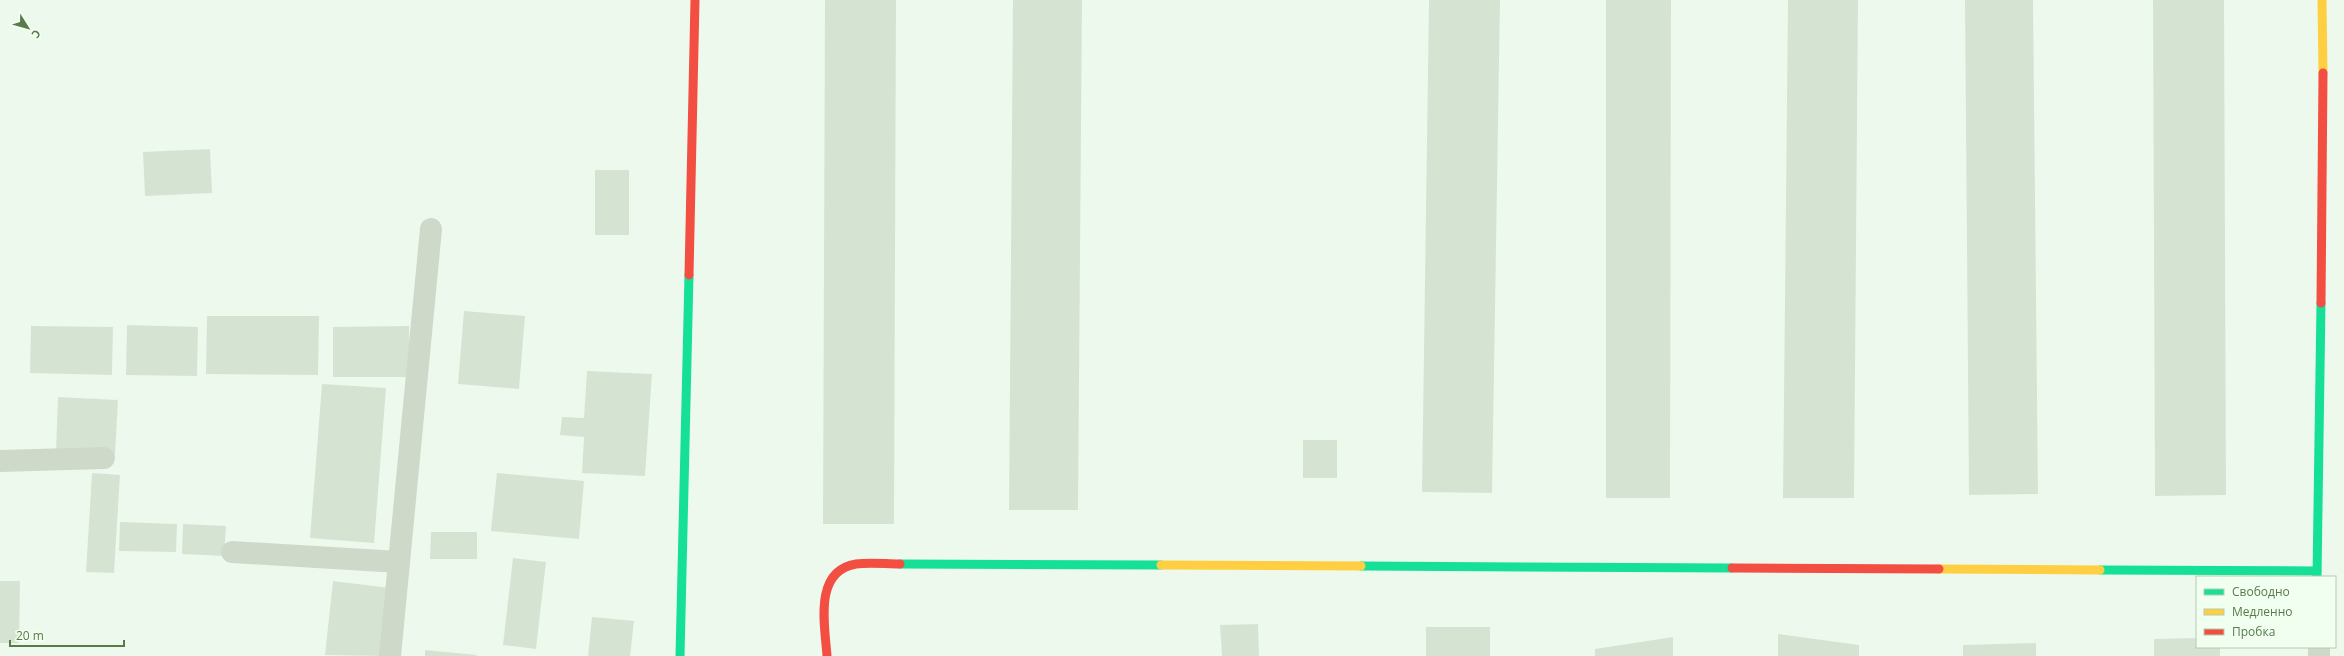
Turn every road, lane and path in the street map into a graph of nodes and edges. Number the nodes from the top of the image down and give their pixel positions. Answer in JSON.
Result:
{"nodes":[{"id":1,"x":695,"y":0,"type":"edge"},
{"id":2,"x":2322,"y":0,"type":"edge"},
{"id":3,"x":431,"y":229,"type":"dead end"},
{"id":4,"x":104,"y":458,"type":"dead end"},
{"id":5,"x":0,"y":461,"type":"edge"},
{"id":6,"x":232,"y":552,"type":"dead end"},
{"id":7,"x":399,"y":562,"type":"junction"},
{"id":8,"x":2317,"y":574,"type":"edge"},
{"id":9,"x":390,"y":656,"type":"edge"},
{"id":10,"x":680,"y":656,"type":"edge"},
{"id":11,"x":827,"y":656,"type":"edge"}],
"edges":[{"from":1,"to":10,"type":"street"},
{"from":2,"to":8,"type":"street"},
{"from":3,"to":7,"type":"street"},
{"from":4,"to":5,"type":"street"},
{"from":6,"to":7,"type":"street"},
{"from":7,"to":9,"type":"street"},
{"from":8,"to":11,"type":"street"}]}
